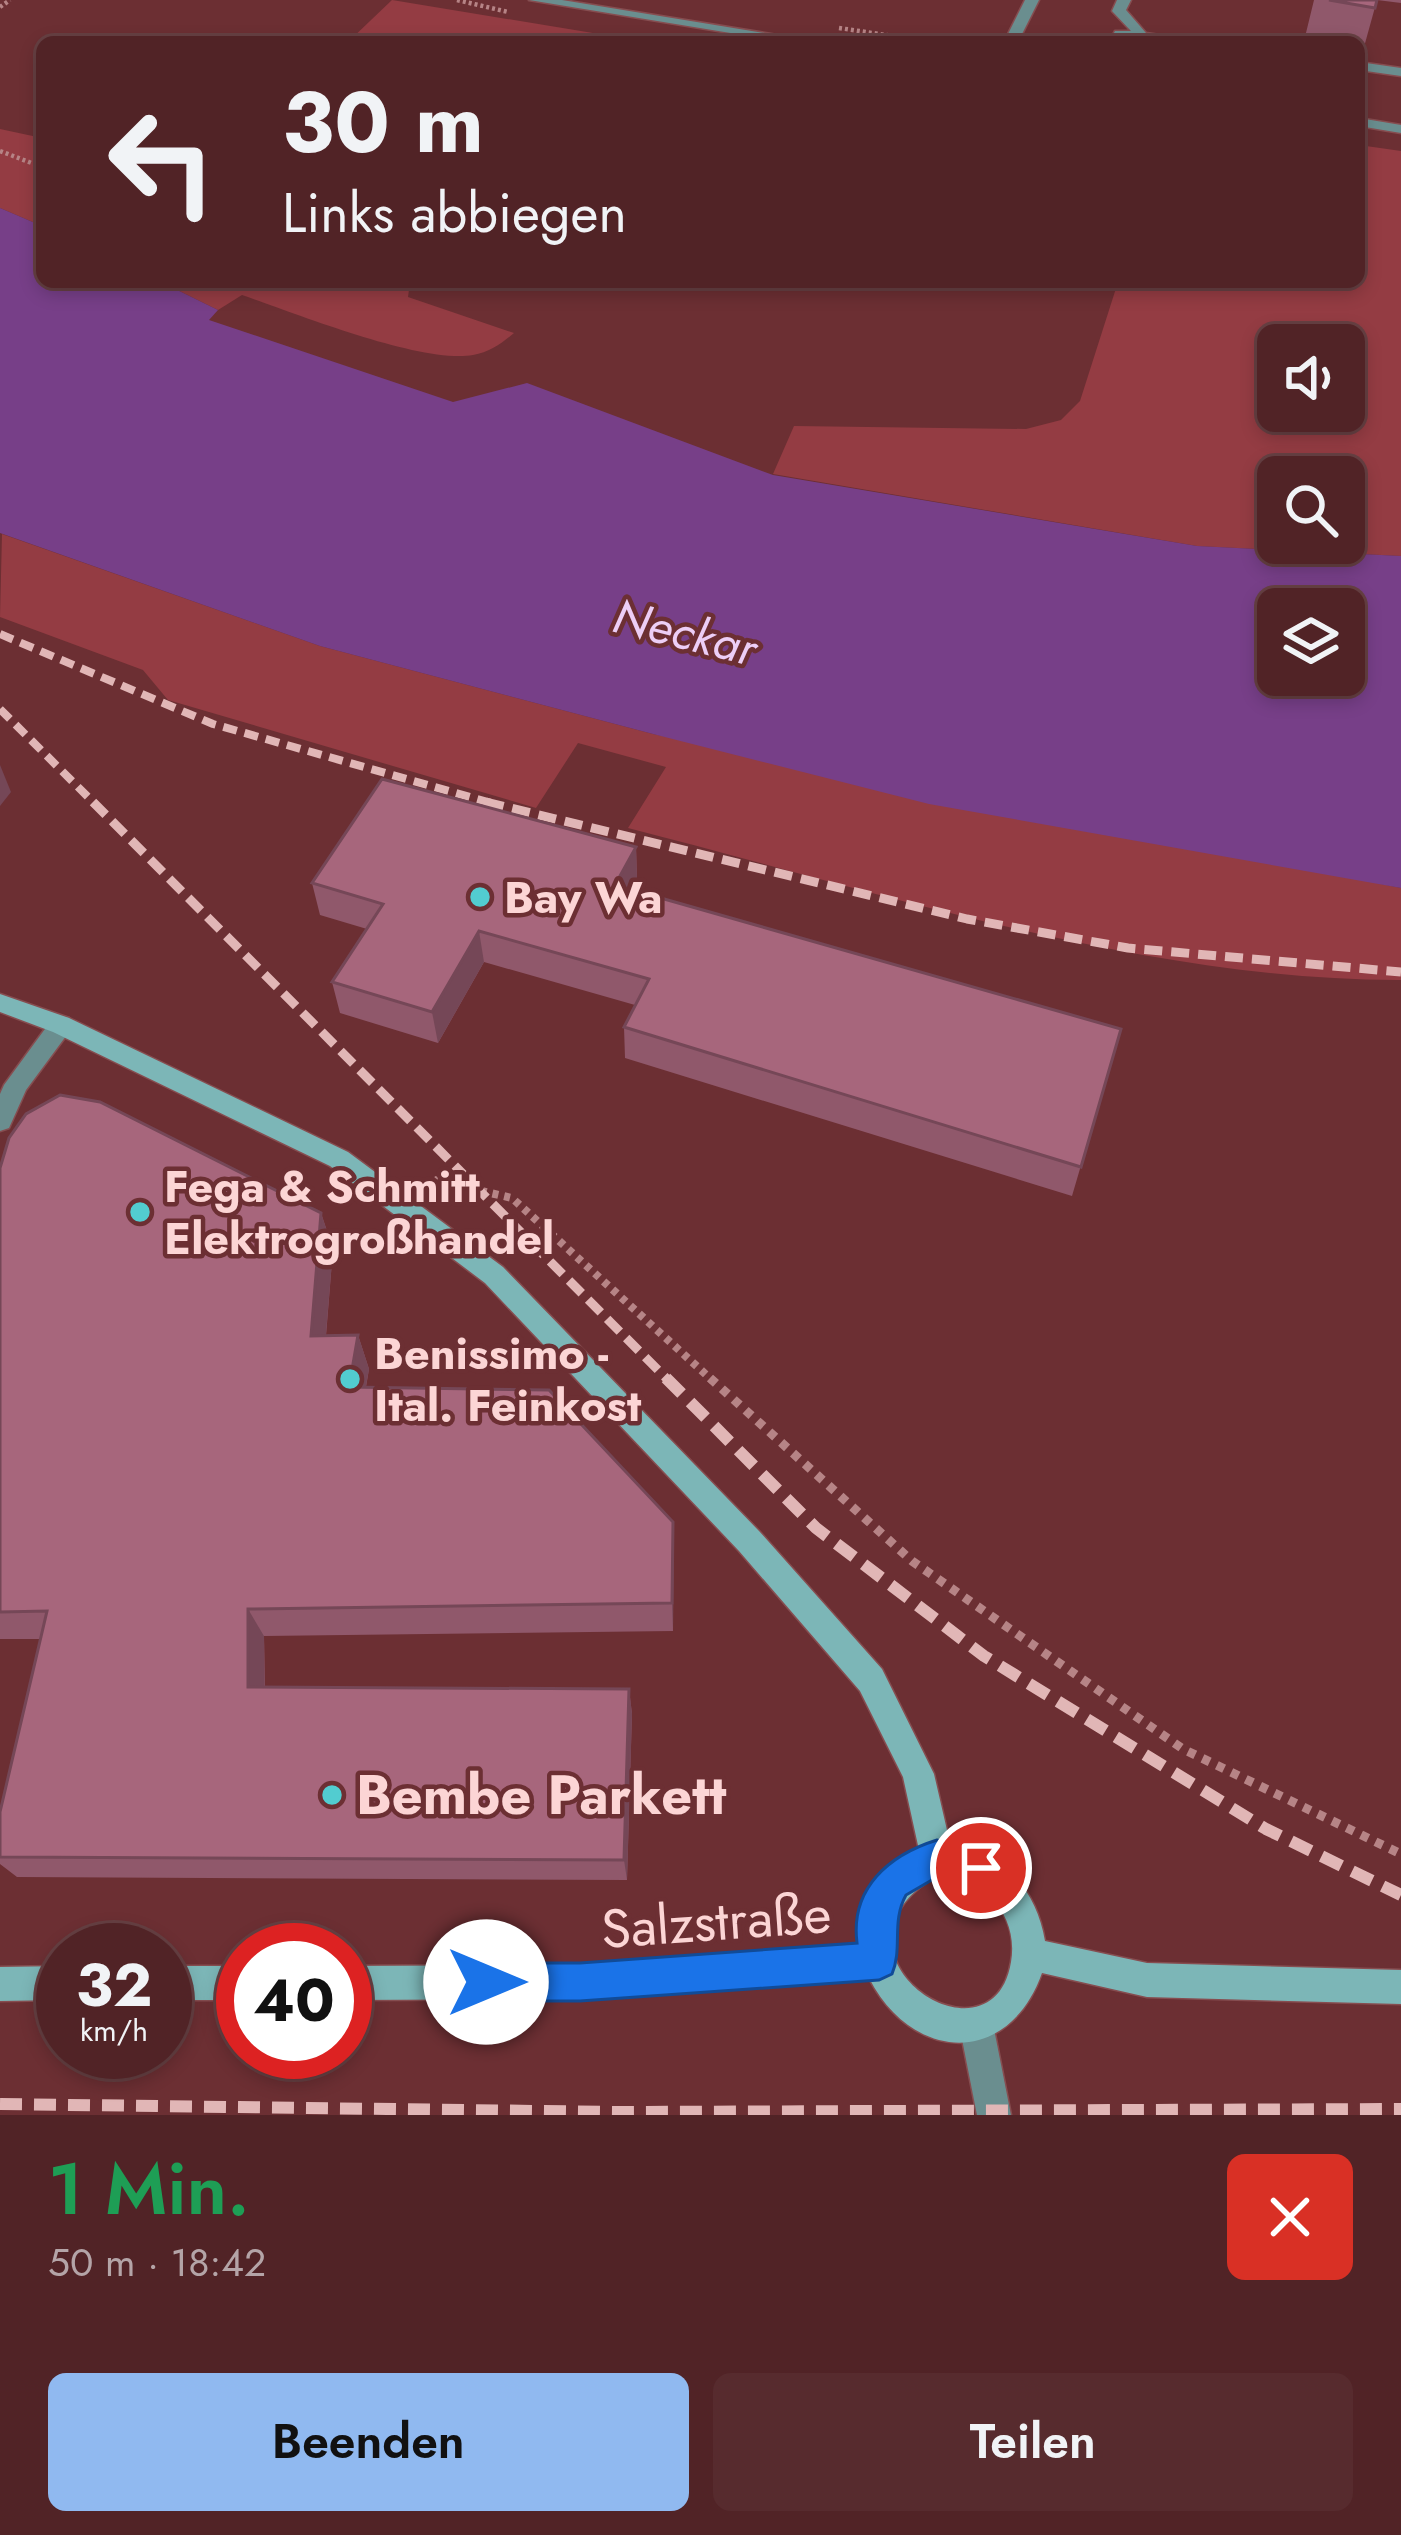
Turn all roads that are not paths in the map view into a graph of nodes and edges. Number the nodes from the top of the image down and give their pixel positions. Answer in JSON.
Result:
{"nodes":[{"id":1,"x":536,"y":0,"type":"edge"},
{"id":2,"x":1032,"y":0,"type":"edge"},
{"id":3,"x":1124,"y":0,"type":"edge"},
{"id":4,"x":597,"y":5,"type":"edge"},
{"id":5,"x":1140,"y":33,"type":"junction"},
{"id":6,"x":778,"y":36,"type":"edge"},
{"id":7,"x":1014,"y":36,"type":"edge"},
{"id":8,"x":1119,"y":36,"type":"edge"},
{"id":9,"x":1160,"y":36,"type":"edge"},
{"id":10,"x":1365,"y":67,"type":"edge"},
{"id":11,"x":1401,"y":73,"type":"edge"},
{"id":12,"x":1365,"y":123,"type":"edge"},
{"id":13,"x":1401,"y":129,"type":"edge"},
{"id":14,"x":0,"y":1003,"type":"edge"},
{"id":15,"x":61,"y":1025,"type":"junction"},
{"id":16,"x":0,"y":1120,"type":"edge"},
{"id":17,"x":937,"y":1858,"type":"junction"},
{"id":18,"x":1029,"y":1954,"type":"junction"},
{"id":19,"x":879,"y":1961,"type":"junction"},
{"id":20,"x":36,"y":1983,"type":"edge"},
{"id":21,"x":372,"y":1983,"type":"edge"},
{"id":22,"x":0,"y":1984,"type":"edge"},
{"id":23,"x":1401,"y":1987,"type":"edge"},
{"id":24,"x":976,"y":2024,"type":"junction"},
{"id":25,"x":994,"y":2115,"type":"edge"}],
"edges":[{"from":1,"to":4,"type":"street"},
{"from":2,"to":7,"type":"street"},
{"from":3,"to":5,"type":"street"},
{"from":4,"to":6,"type":"street"},
{"from":5,"to":8,"type":"street"},
{"from":5,"to":9,"type":"street"},
{"from":10,"to":11,"type":"street"},
{"from":12,"to":13,"type":"street"},
{"from":14,"to":15,"type":"street"},
{"from":15,"to":16,"type":"street"},
{"from":15,"to":17,"type":"street"},
{"from":17,"to":18,"type":"street"},
{"from":17,"to":19,"type":"street"},
{"from":18,"to":23,"type":"street"},
{"from":18,"to":24,"type":"street"},
{"from":19,"to":21,"type":"street","name":"Salzstraße"},
{"from":19,"to":24,"type":"street"},
{"from":20,"to":22,"type":"street"},
{"from":24,"to":25,"type":"street"}]}
